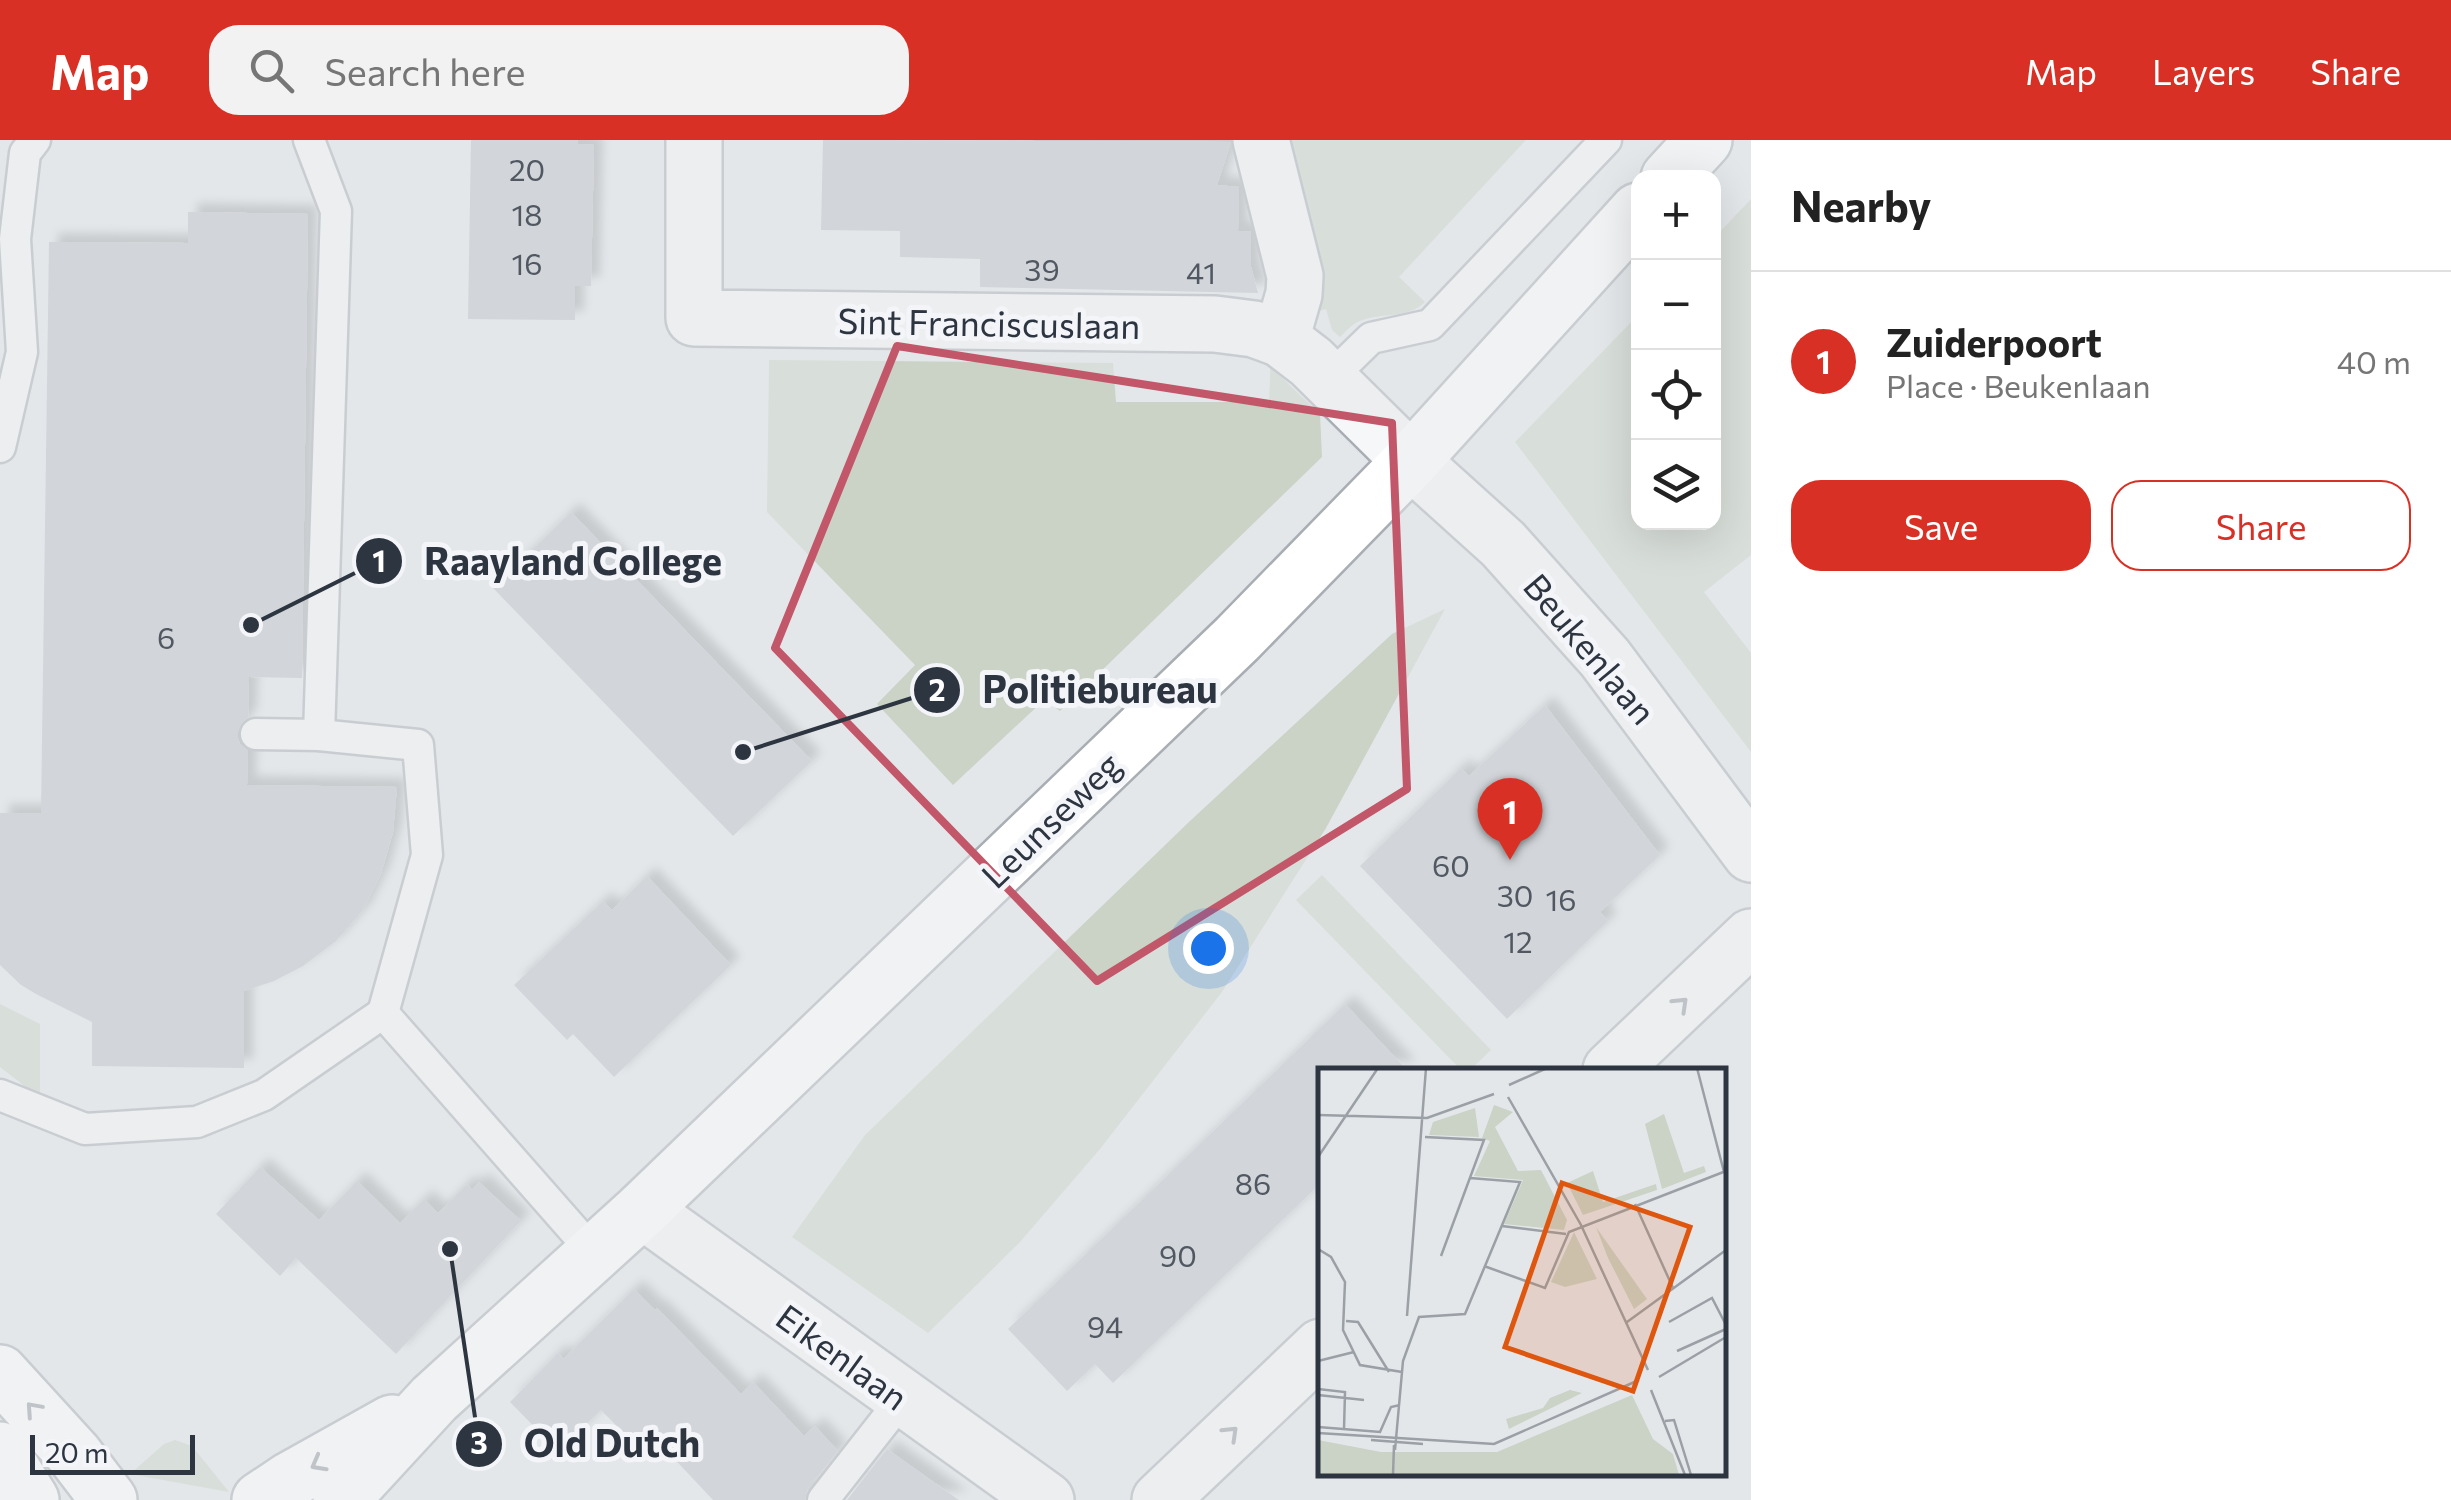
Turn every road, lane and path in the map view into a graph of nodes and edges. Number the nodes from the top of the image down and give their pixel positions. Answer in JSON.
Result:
{"nodes":[{"id":1,"x":35,"y":140,"type":"edge"},
{"id":2,"x":309,"y":140,"type":"edge"},
{"id":3,"x":694,"y":140,"type":"edge"},
{"id":4,"x":1261,"y":140,"type":"edge"},
{"id":5,"x":1606,"y":140,"type":"edge"},
{"id":6,"x":1704,"y":140,"type":"edge"},
{"id":7,"x":1677,"y":170,"type":"edge"},
{"id":8,"x":1631,"y":220,"type":"edge"},
{"id":9,"x":7,"y":234,"type":"edge"},
{"id":10,"x":1281,"y":340,"type":"junction"},
{"id":11,"x":1329,"y":379,"type":"junction"},
{"id":12,"x":0,"y":447,"type":"edge"},
{"id":13,"x":1411,"y":461,"type":"junction"},
{"id":14,"x":256,"y":734,"type":"dead end"},
{"id":15,"x":319,"y":735,"type":"junction"},
{"id":16,"x":1751,"y":854,"type":"edge"},
{"id":17,"x":1751,"y":937,"type":"edge"},
{"id":18,"x":382,"y":1012,"type":"junction"},
{"id":19,"x":1614,"y":1068,"type":"edge"},
{"id":20,"x":0,"y":1094,"type":"edge"},
{"id":21,"x":642,"y":1210,"type":"junction"},
{"id":22,"x":594,"y":1252,"type":"junction"},
{"id":23,"x":1318,"y":1349,"type":"edge"},
{"id":24,"x":0,"y":1373,"type":"edge"},
{"id":25,"x":902,"y":1398,"type":"junction"},
{"id":26,"x":434,"y":1399,"type":"junction"},
{"id":27,"x":0,"y":1450,"type":"edge"},
{"id":28,"x":31,"y":1500,"type":"edge"},
{"id":29,"x":109,"y":1500,"type":"edge"},
{"id":30,"x":260,"y":1500,"type":"edge"},
{"id":31,"x":341,"y":1500,"type":"edge"},
{"id":32,"x":822,"y":1500,"type":"edge"},
{"id":33,"x":1046,"y":1500,"type":"edge"},
{"id":34,"x":1160,"y":1500,"type":"edge"}],
"edges":[{"from":1,"to":9,"type":"lane"},
{"from":2,"to":15,"type":"lane"},
{"from":3,"to":10,"type":"street","name":"Sint Franciscuslaan"},
{"from":4,"to":10,"type":"street"},
{"from":5,"to":11,"type":"lane"},
{"from":6,"to":7,"type":"street"},
{"from":8,"to":13,"type":"street","name":"Leunseweg"},
{"from":9,"to":12,"type":"lane"},
{"from":10,"to":11,"type":"street","name":"Sint Franciscuslaan"},
{"from":11,"to":13,"type":"street","name":"Sint Franciscuslaan"},
{"from":13,"to":16,"type":"street","name":"Beukenlaan"},
{"from":13,"to":21,"type":"street","name":"Leunseweg"},
{"from":14,"to":15,"type":"lane"},
{"from":15,"to":18,"type":"lane"},
{"from":19,"to":17,"type":"street","one_way":true},
{"from":18,"to":20,"type":"lane"},
{"from":18,"to":22,"type":"lane"},
{"from":21,"to":22,"type":"street","name":"Leunseweg"},
{"from":21,"to":25,"type":"street","name":"Eikenlaan"},
{"from":22,"to":26,"type":"street","name":"Leunseweg"},
{"from":34,"to":23,"type":"street","one_way":true},
{"from":29,"to":24,"type":"street","one_way":true},
{"from":25,"to":32,"type":"lane"},
{"from":25,"to":33,"type":"street","name":"Eikenlaan"},
{"from":26,"to":30,"type":"street","name":"Leunseweg","one_way":true},
{"from":26,"to":31,"type":"street","name":"Leunseweg"},
{"from":27,"to":28,"type":"street"}]}
